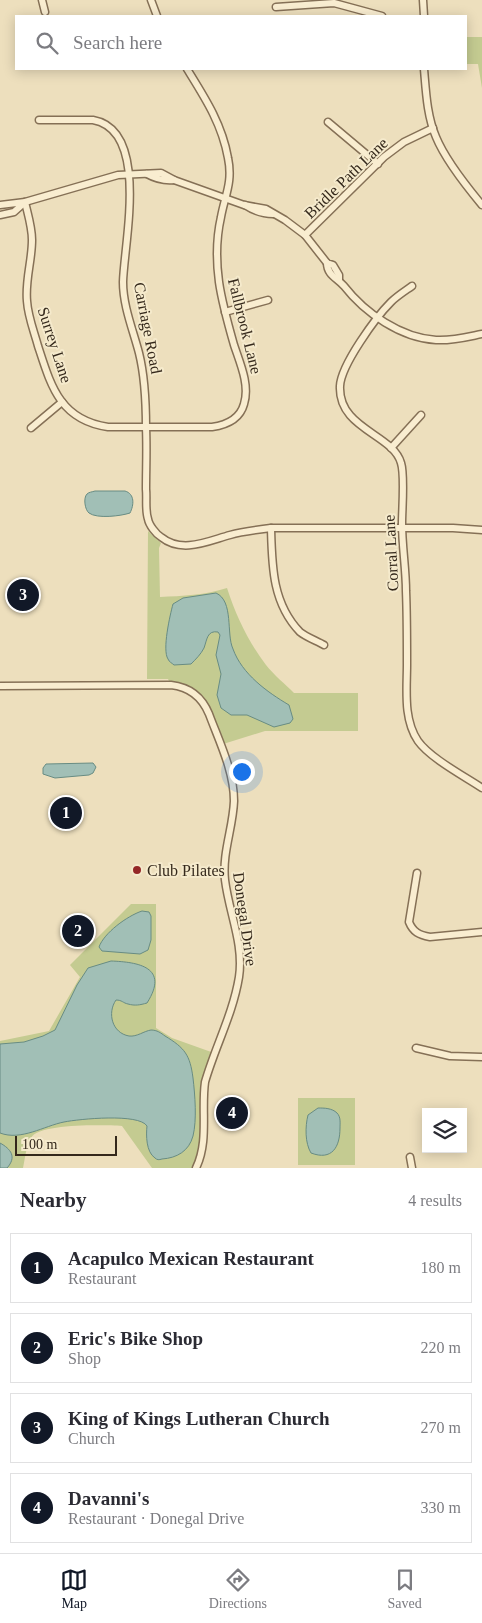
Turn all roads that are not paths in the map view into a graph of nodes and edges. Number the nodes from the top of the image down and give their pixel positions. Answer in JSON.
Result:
{"nodes":[{"id":1,"x":42,"y":0,"type":"edge"},
{"id":2,"x":151,"y":0,"type":"edge"},
{"id":3,"x":424,"y":0,"type":"edge"},
{"id":4,"x":276,"y":7,"type":"dead end"},
{"id":5,"x":45,"y":12,"type":"dead end"},
{"id":6,"x":156,"y":15,"type":"edge"},
{"id":7,"x":378,"y":15,"type":"edge"},
{"id":8,"x":424,"y":15,"type":"edge"},
{"id":9,"x":188,"y":70,"type":"edge"},
{"id":10,"x":424,"y":70,"type":"edge"},
{"id":11,"x":39,"y":120,"type":"dead end"},
{"id":12,"x":328,"y":122,"type":"dead end"},
{"id":13,"x":433,"y":128,"type":"junction"},
{"id":14,"x":378,"y":164,"type":"junction"},
{"id":15,"x":128,"y":174,"type":"junction"},
{"id":16,"x":226,"y":198,"type":"junction"},
{"id":17,"x":25,"y":202,"type":"junction"},
{"id":18,"x":0,"y":205,"type":"edge"},
{"id":19,"x":482,"y":205,"type":"edge"},
{"id":20,"x":0,"y":215,"type":"edge"},
{"id":21,"x":305,"y":236,"type":"junction"},
{"id":22,"x":412,"y":286,"type":"dead end"},
{"id":23,"x":268,"y":300,"type":"dead end"},
{"id":24,"x":225,"y":312,"type":"junction"},
{"id":25,"x":378,"y":318,"type":"junction"},
{"id":26,"x":482,"y":334,"type":"edge"},
{"id":27,"x":62,"y":402,"type":"junction"},
{"id":28,"x":421,"y":415,"type":"dead end"},
{"id":29,"x":31,"y":428,"type":"dead end"},
{"id":30,"x":146,"y":428,"type":"junction"},
{"id":31,"x":391,"y":448,"type":"junction"},
{"id":32,"x":271,"y":528,"type":"junction"},
{"id":33,"x":402,"y":528,"type":"junction"},
{"id":34,"x":482,"y":530,"type":"edge"},
{"id":35,"x":324,"y":644,"type":"dead end"},
{"id":36,"x":0,"y":686,"type":"edge"},
{"id":37,"x":482,"y":788,"type":"edge"},
{"id":38,"x":416,"y":873,"type":"dead end"},
{"id":39,"x":482,"y":932,"type":"edge"},
{"id":40,"x":416,"y":1048,"type":"dead end"},
{"id":41,"x":482,"y":1057,"type":"edge"},
{"id":42,"x":410,"y":1157,"type":"dead end"},
{"id":43,"x":196,"y":1168,"type":"edge"},
{"id":44,"x":412,"y":1168,"type":"edge"}],
"edges":[{"from":1,"to":5,"type":"street"},
{"from":2,"to":6,"type":"street"},
{"from":3,"to":8,"type":"street"},
{"from":4,"to":7,"type":"street"},
{"from":9,"to":16,"type":"street","name":"Fallbrook Lane"},
{"from":10,"to":13,"type":"street"},
{"from":11,"to":15,"type":"street","name":"Carriage Road"},
{"from":12,"to":14,"type":"street"},
{"from":13,"to":14,"type":"street","name":"Bridle Path Lane"},
{"from":13,"to":19,"type":"street"},
{"from":14,"to":21,"type":"street","name":"Bridle Path Lane"},
{"from":15,"to":16,"type":"street"},
{"from":15,"to":17,"type":"street"},
{"from":15,"to":30,"type":"street","name":"Carriage Road"},
{"from":16,"to":21,"type":"street"},
{"from":16,"to":24,"type":"street","name":"Fallbrook Lane"},
{"from":17,"to":18,"type":"street"},
{"from":17,"to":20,"type":"street"},
{"from":17,"to":27,"type":"street","name":"Surrey Lane"},
{"from":21,"to":25,"type":"street"},
{"from":22,"to":25,"type":"street","name":"Corral Lane"},
{"from":23,"to":24,"type":"street"},
{"from":24,"to":30,"type":"street","name":"Fallbrook Lane"},
{"from":25,"to":26,"type":"street"},
{"from":25,"to":31,"type":"street","name":"Corral Lane"},
{"from":27,"to":29,"type":"street"},
{"from":27,"to":30,"type":"street","name":"Surrey Lane"},
{"from":28,"to":31,"type":"street"},
{"from":30,"to":32,"type":"street","name":"Carriage Road"},
{"from":31,"to":33,"type":"street","name":"Corral Lane"},
{"from":32,"to":33,"type":"street","name":"Carriage Road"},
{"from":32,"to":35,"type":"street"},
{"from":33,"to":34,"type":"street","name":"Carriage Road"},
{"from":33,"to":37,"type":"street","name":"Corral Lane"},
{"from":36,"to":43,"type":"street","name":"Donegal Drive"},
{"from":38,"to":39,"type":"street"},
{"from":40,"to":41,"type":"street"},
{"from":42,"to":44,"type":"street"}]}
